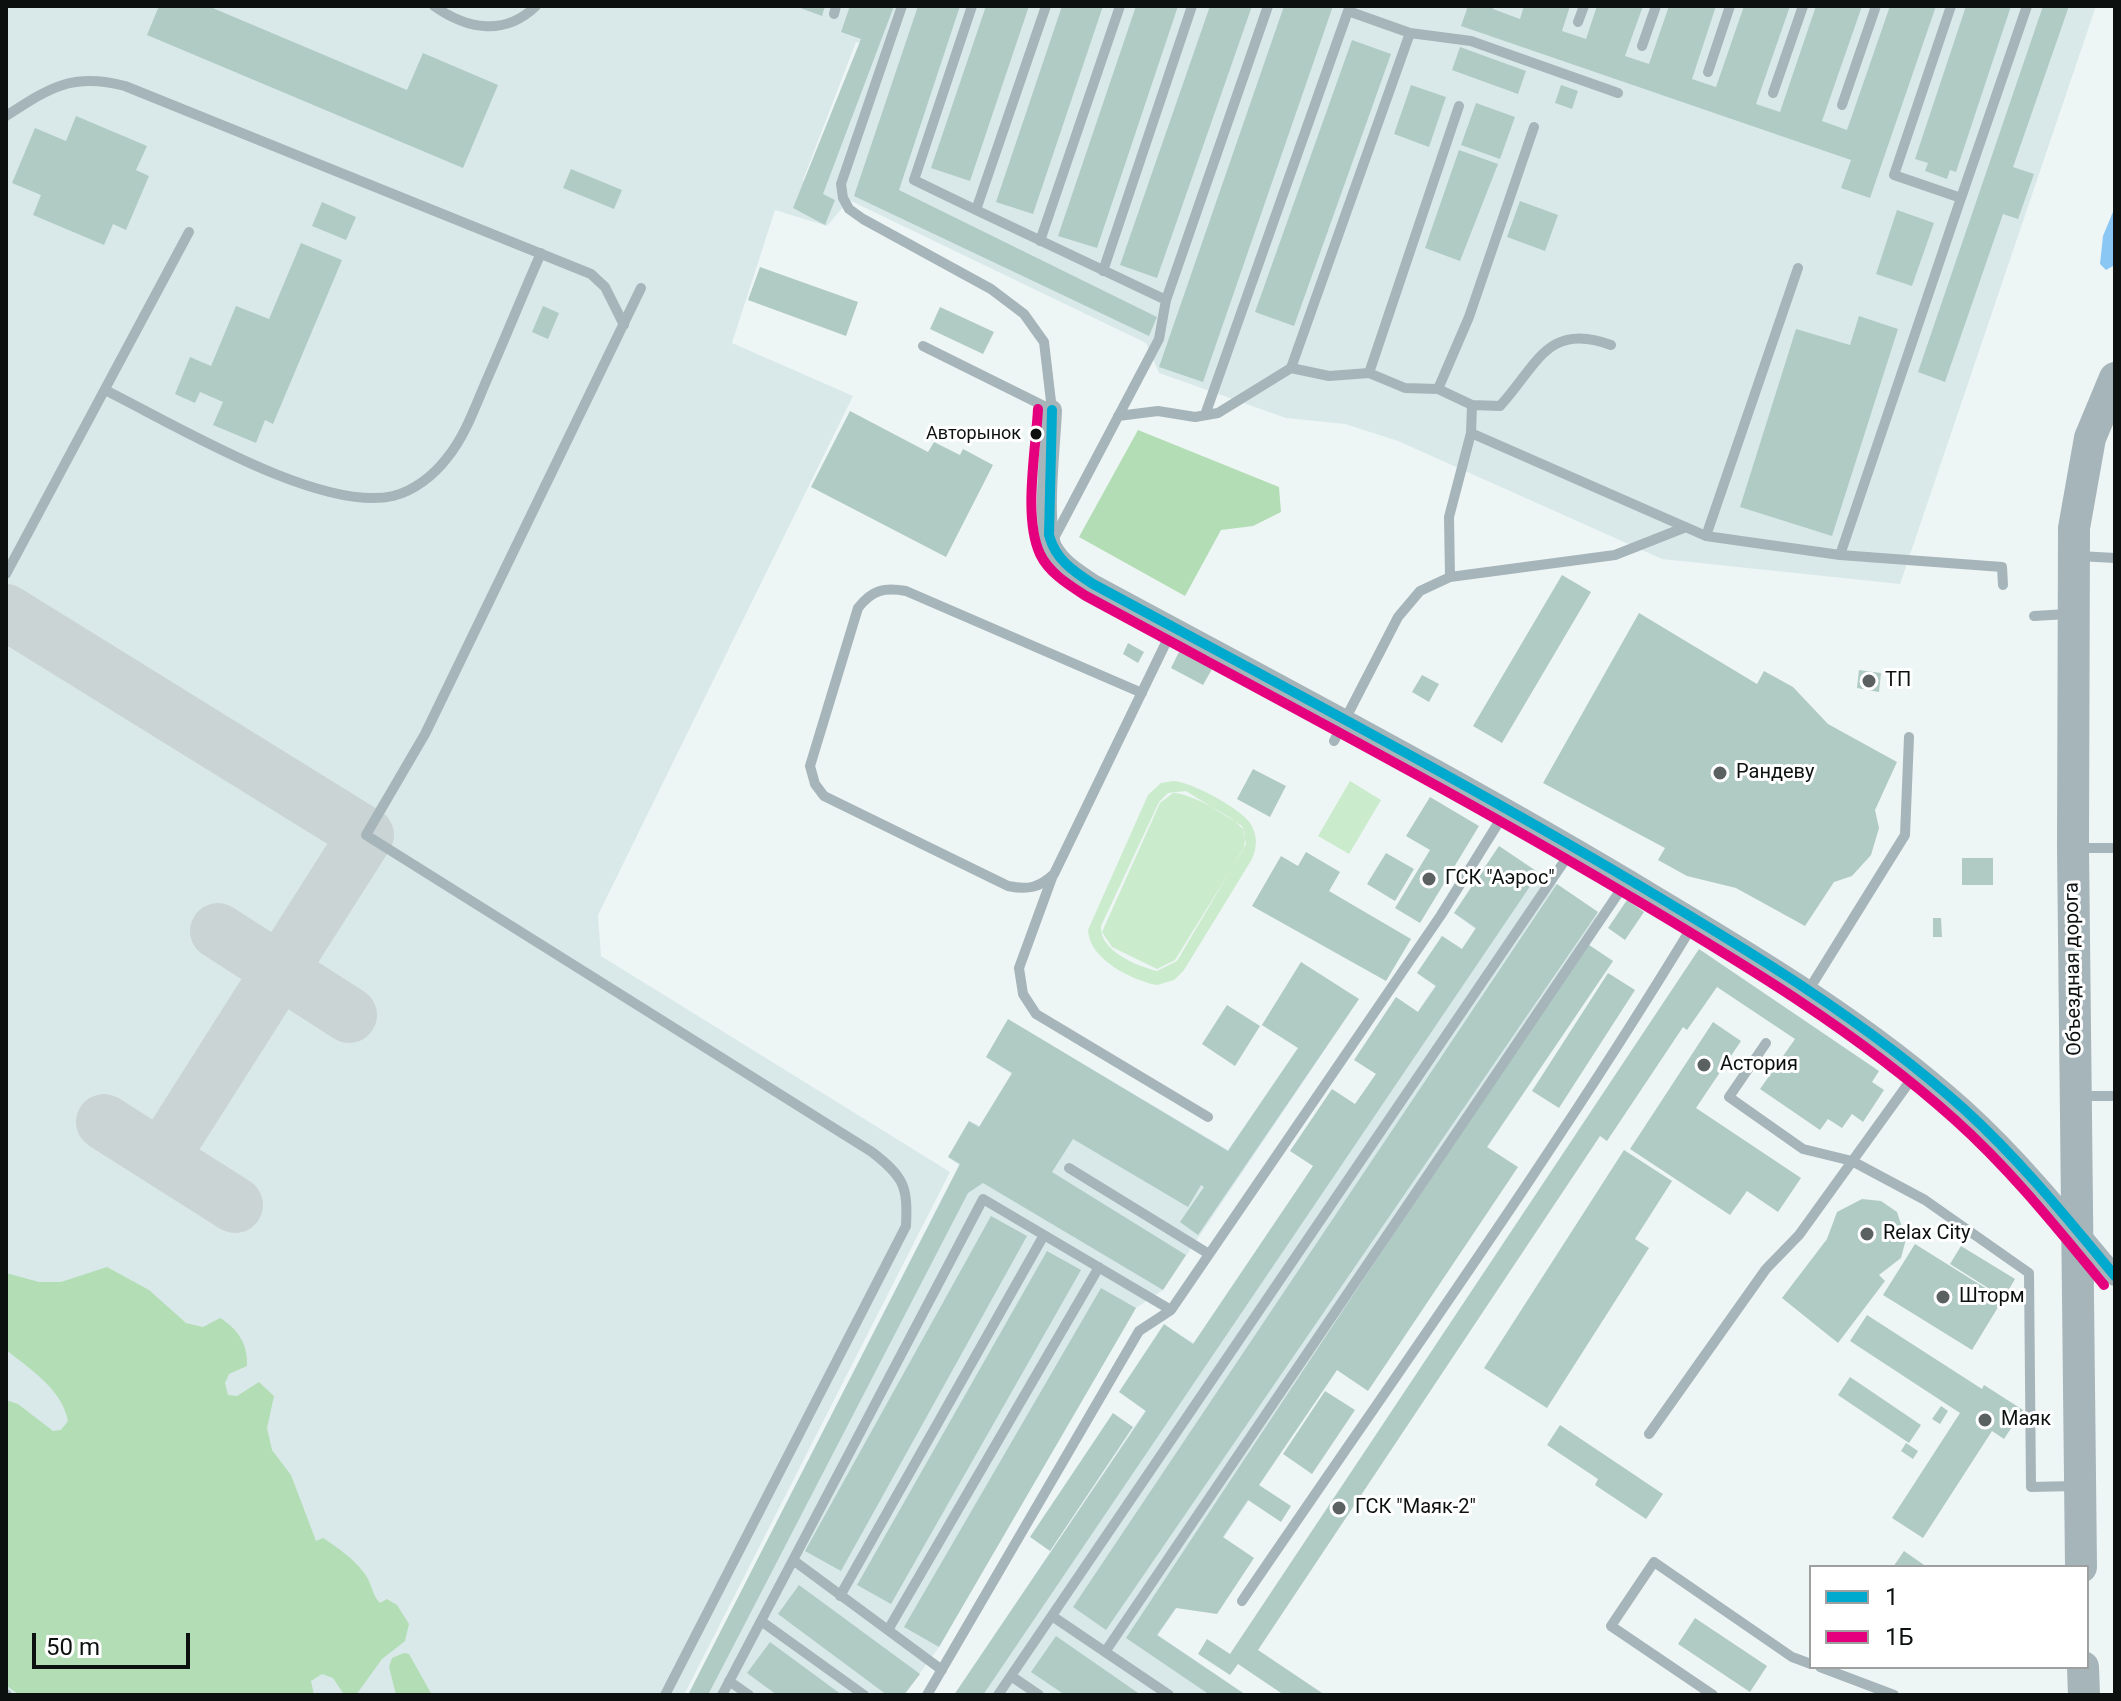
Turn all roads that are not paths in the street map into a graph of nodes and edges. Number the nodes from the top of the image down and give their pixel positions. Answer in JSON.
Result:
{"nodes":[{"id":1,"x":434,"y":6,"type":"edge"},
{"id":2,"x":536,"y":6,"type":"edge"},
{"id":3,"x":902,"y":6,"type":"edge"},
{"id":4,"x":972,"y":6,"type":"edge"},
{"id":5,"x":1046,"y":6,"type":"edge"},
{"id":6,"x":1120,"y":6,"type":"edge"},
{"id":7,"x":1192,"y":6,"type":"edge"},
{"id":8,"x":1268,"y":6,"type":"edge"},
{"id":9,"x":1584,"y":6,"type":"edge"},
{"id":10,"x":1656,"y":6,"type":"edge"},
{"id":11,"x":1730,"y":6,"type":"edge"},
{"id":12,"x":1803,"y":6,"type":"edge"},
{"id":13,"x":1876,"y":6,"type":"edge"},
{"id":14,"x":1951,"y":6,"type":"edge"},
{"id":15,"x":2027,"y":6,"type":"edge"},
{"id":16,"x":1578,"y":22,"type":"dead end"},
{"id":17,"x":1410,"y":33,"type":"junction"},
{"id":18,"x":1642,"y":46,"type":"dead end"},
{"id":19,"x":1708,"y":72,"type":"dead end"},
{"id":20,"x":1618,"y":93,"type":"dead end"},
{"id":21,"x":1773,"y":93,"type":"dead end"},
{"id":22,"x":1842,"y":105,"type":"dead end"},
{"id":23,"x":1459,"y":106,"type":"dead end"},
{"id":24,"x":6,"y":116,"type":"edge"},
{"id":25,"x":1534,"y":127,"type":"dead end"},
{"id":26,"x":1961,"y":198,"type":"junction"},
{"id":27,"x":976,"y":210,"type":"junction"},
{"id":28,"x":189,"y":232,"type":"dead end"},
{"id":29,"x":1040,"y":241,"type":"junction"},
{"id":30,"x":541,"y":253,"type":"junction"},
{"id":31,"x":1798,"y":268,"type":"dead end"},
{"id":32,"x":1103,"y":271,"type":"junction"},
{"id":33,"x":641,"y":288,"type":"dead end"},
{"id":34,"x":1166,"y":300,"type":"junction"},
{"id":35,"x":624,"y":325,"type":"junction"},
{"id":36,"x":1611,"y":345,"type":"dead end"},
{"id":37,"x":923,"y":346,"type":"dead end"},
{"id":38,"x":1291,"y":368,"type":"junction"},
{"id":39,"x":1369,"y":373,"type":"junction"},
{"id":40,"x":2115,"y":378,"type":"edge"},
{"id":41,"x":1438,"y":389,"type":"junction"},
{"id":42,"x":105,"y":390,"type":"junction"},
{"id":43,"x":1472,"y":405,"type":"junction"},
{"id":44,"x":1052,"y":410,"type":"junction"},
{"id":45,"x":1205,"y":415,"type":"junction"},
{"id":46,"x":1118,"y":416,"type":"junction"},
{"id":47,"x":1471,"y":433,"type":"junction"},
{"id":48,"x":1686,"y":527,"type":"junction"},
{"id":49,"x":1706,"y":536,"type":"junction"},
{"id":50,"x":1051,"y":544,"type":"junction"},
{"id":51,"x":1840,"y":555,"type":"junction"},
{"id":52,"x":2073,"y":555,"type":"junction"},
{"id":53,"x":2115,"y":558,"type":"edge"},
{"id":54,"x":6,"y":574,"type":"edge"},
{"id":55,"x":1450,"y":577,"type":"junction"},
{"id":56,"x":2003,"y":585,"type":"dead end"},
{"id":57,"x":2072,"y":614,"type":"junction"},
{"id":58,"x":2034,"y":616,"type":"dead end"},
{"id":59,"x":1173,"y":628,"type":"junction"},
{"id":60,"x":1142,"y":693,"type":"junction"},
{"id":61,"x":1344,"y":719,"type":"junction"},
{"id":62,"x":1909,"y":737,"type":"dead end"},
{"id":63,"x":1334,"y":741,"type":"dead end"},
{"id":64,"x":1507,"y":809,"type":"junction"},
{"id":65,"x":1574,"y":847,"type":"junction"},
{"id":66,"x":2073,"y":848,"type":"junction"},
{"id":67,"x":2115,"y":848,"type":"edge"},
{"id":68,"x":1054,"y":874,"type":"junction"},
{"id":69,"x":1628,"y":879,"type":"junction"},
{"id":70,"x":1696,"y":920,"type":"junction"},
{"id":71,"x":1808,"y":991,"type":"junction"},
{"id":72,"x":1766,"y":1043,"type":"dead end"},
{"id":73,"x":1918,"y":1070,"type":"junction"},
{"id":74,"x":2075,"y":1096,"type":"junction"},
{"id":75,"x":2115,"y":1096,"type":"edge"},
{"id":76,"x":1208,"y":1117,"type":"dead end"},
{"id":77,"x":1852,"y":1161,"type":"junction"},
{"id":78,"x":1069,"y":1168,"type":"dead end"},
{"id":79,"x":2076,"y":1229,"type":"junction"},
{"id":80,"x":1044,"y":1235,"type":"junction"},
{"id":81,"x":1209,"y":1254,"type":"junction"},
{"id":82,"x":1099,"y":1267,"type":"junction"},
{"id":83,"x":2115,"y":1276,"type":"edge"},
{"id":84,"x":1171,"y":1310,"type":"junction"},
{"id":85,"x":1649,"y":1434,"type":"dead end"},
{"id":86,"x":2080,"y":1485,"type":"junction"},
{"id":87,"x":793,"y":1560,"type":"junction"},
{"id":88,"x":2081,"y":1565,"type":"edge"},
{"id":89,"x":840,"y":1596,"type":"junction"},
{"id":90,"x":1242,"y":1601,"type":"dead end"},
{"id":91,"x":1052,"y":1616,"type":"junction"},
{"id":92,"x":761,"y":1621,"type":"junction"},
{"id":93,"x":888,"y":1630,"type":"junction"},
{"id":94,"x":1105,"y":1652,"type":"junction"},
{"id":95,"x":1809,"y":1663,"type":"edge"},
{"id":96,"x":1825,"y":1669,"type":"edge"},
{"id":97,"x":2083,"y":1669,"type":"edge"},
{"id":98,"x":942,"y":1670,"type":"junction"},
{"id":99,"x":1011,"y":1676,"type":"junction"},
{"id":100,"x":729,"y":1681,"type":"junction"},
{"id":101,"x":665,"y":1695,"type":"edge"},
{"id":102,"x":722,"y":1695,"type":"edge"},
{"id":103,"x":749,"y":1695,"type":"edge"},
{"id":104,"x":864,"y":1695,"type":"edge"},
{"id":105,"x":927,"y":1695,"type":"edge"},
{"id":106,"x":998,"y":1695,"type":"edge"},
{"id":107,"x":1039,"y":1695,"type":"edge"},
{"id":108,"x":1169,"y":1695,"type":"edge"},
{"id":109,"x":1713,"y":1695,"type":"edge"},
{"id":110,"x":1894,"y":1695,"type":"edge"},
{"id":111,"x":2084,"y":1695,"type":"edge"}],
"edges":[{"from":1,"to":2,"type":"lane"},
{"from":3,"to":44,"type":"lane"},
{"from":4,"to":27,"type":"lane"},
{"from":5,"to":27,"type":"lane"},
{"from":6,"to":29,"type":"lane"},
{"from":7,"to":32,"type":"lane"},
{"from":8,"to":34,"type":"lane"},
{"from":9,"to":16,"type":"lane"},
{"from":10,"to":18,"type":"lane"},
{"from":11,"to":19,"type":"lane"},
{"from":12,"to":21,"type":"lane"},
{"from":13,"to":22,"type":"lane"},
{"from":14,"to":26,"type":"lane"},
{"from":15,"to":26,"type":"lane"},
{"from":17,"to":20,"type":"lane"},
{"from":17,"to":38,"type":"lane"},
{"from":17,"to":45,"type":"lane"},
{"from":23,"to":39,"type":"lane"},
{"from":24,"to":30,"type":"lane"},
{"from":25,"to":41,"type":"lane"},
{"from":26,"to":51,"type":"lane"},
{"from":27,"to":29,"type":"lane"},
{"from":28,"to":42,"type":"lane"},
{"from":29,"to":32,"type":"lane"},
{"from":30,"to":35,"type":"lane"},
{"from":30,"to":42,"type":"lane"},
{"from":31,"to":49,"type":"lane"},
{"from":32,"to":34,"type":"lane"},
{"from":33,"to":35,"type":"lane"},
{"from":34,"to":46,"type":"lane"},
{"from":35,"to":101,"type":"lane"},
{"from":36,"to":43,"type":"lane"},
{"from":37,"to":44,"type":"lane"},
{"from":38,"to":39,"type":"lane"},
{"from":38,"to":45,"type":"lane"},
{"from":39,"to":41,"type":"lane"},
{"from":40,"to":52,"type":"main road","name":"Объездная дорога"},
{"from":41,"to":43,"type":"lane"},
{"from":42,"to":54,"type":"lane"},
{"from":43,"to":47,"type":"lane"},
{"from":44,"to":50,"type":"street"},
{"from":45,"to":46,"type":"lane"},
{"from":46,"to":50,"type":"lane"},
{"from":47,"to":48,"type":"lane"},
{"from":47,"to":55,"type":"lane"},
{"from":48,"to":49,"type":"lane"},
{"from":48,"to":55,"type":"lane"},
{"from":49,"to":51,"type":"lane"},
{"from":50,"to":59,"type":"street"},
{"from":51,"to":56,"type":"lane"},
{"from":52,"to":53,"type":"lane"},
{"from":52,"to":57,"type":"main road","name":"Объездная дорога"},
{"from":55,"to":61,"type":"lane"},
{"from":57,"to":58,"type":"lane"},
{"from":57,"to":66,"type":"main road","name":"Объездная дорога"},
{"from":59,"to":60,"type":"lane"},
{"from":59,"to":61,"type":"street"},
{"from":60,"to":68,"type":"lane"},
{"from":60,"to":68,"type":"lane"},
{"from":61,"to":63,"type":"lane"},
{"from":61,"to":64,"type":"street"},
{"from":62,"to":71,"type":"lane"},
{"from":64,"to":65,"type":"street"},
{"from":64,"to":81,"type":"lane"},
{"from":65,"to":69,"type":"street"},
{"from":65,"to":91,"type":"lane"},
{"from":66,"to":67,"type":"lane"},
{"from":66,"to":74,"type":"main road","name":"Объездная дорога"},
{"from":68,"to":76,"type":"lane"},
{"from":69,"to":70,"type":"street"},
{"from":69,"to":94,"type":"lane"},
{"from":70,"to":71,"type":"street"},
{"from":70,"to":90,"type":"lane"},
{"from":71,"to":73,"type":"street"},
{"from":72,"to":77,"type":"lane"},
{"from":73,"to":77,"type":"lane"},
{"from":73,"to":79,"type":"street"},
{"from":74,"to":75,"type":"lane"},
{"from":74,"to":79,"type":"main road","name":"Объездная дорога"},
{"from":77,"to":85,"type":"lane"},
{"from":77,"to":86,"type":"lane"},
{"from":78,"to":81,"type":"lane"},
{"from":79,"to":83,"type":"street"},
{"from":79,"to":86,"type":"main road","name":"Объездная дорога"},
{"from":80,"to":82,"type":"lane"},
{"from":80,"to":87,"type":"lane"},
{"from":80,"to":89,"type":"lane"},
{"from":81,"to":84,"type":"lane"},
{"from":82,"to":84,"type":"lane"},
{"from":82,"to":93,"type":"lane"},
{"from":84,"to":98,"type":"lane"},
{"from":86,"to":88,"type":"main road","name":"Объездная дорога"},
{"from":87,"to":89,"type":"lane"},
{"from":87,"to":92,"type":"lane"},
{"from":89,"to":93,"type":"lane"},
{"from":91,"to":94,"type":"lane"},
{"from":91,"to":99,"type":"lane"},
{"from":92,"to":100,"type":"lane"},
{"from":92,"to":104,"type":"lane"},
{"from":93,"to":98,"type":"lane"},
{"from":94,"to":108,"type":"lane"},
{"from":95,"to":109,"type":"lane"},
{"from":96,"to":110,"type":"lane"},
{"from":97,"to":111,"type":"main road"},
{"from":98,"to":105,"type":"lane"},
{"from":99,"to":106,"type":"lane"},
{"from":99,"to":107,"type":"lane"},
{"from":100,"to":102,"type":"lane"},
{"from":100,"to":103,"type":"lane"}]}
